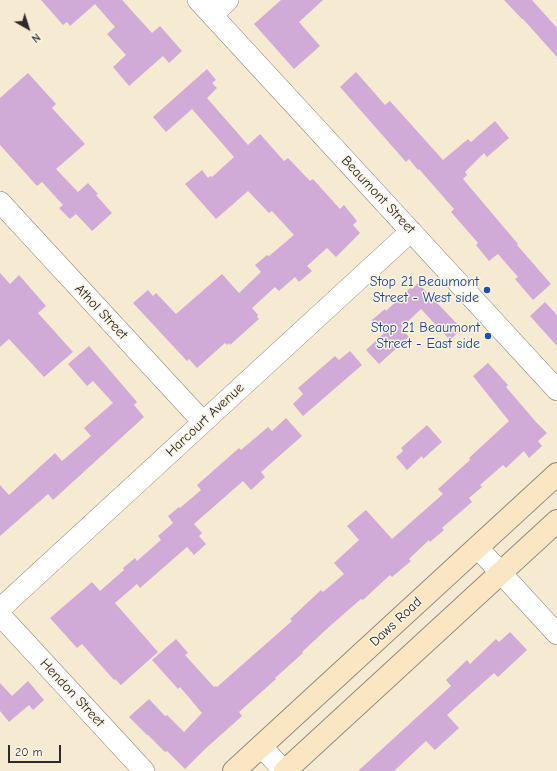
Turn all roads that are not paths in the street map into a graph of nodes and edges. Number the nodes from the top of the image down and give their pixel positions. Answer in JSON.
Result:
{"nodes":[{"id":1,"x":198,"y":0,"type":"edge"},
{"id":2,"x":228,"y":0,"type":"edge"},
{"id":3,"x":212,"y":15,"type":"junction"},
{"id":4,"x":0,"y":202,"type":"edge"},
{"id":5,"x":411,"y":231,"type":"junction"},
{"id":6,"x":557,"y":390,"type":"edge"},
{"id":7,"x":203,"y":422,"type":"junction"},
{"id":8,"x":557,"y":474,"type":"edge"},
{"id":9,"x":557,"y":521,"type":"edge"},
{"id":10,"x":478,"y":547,"type":"junction"},
{"id":11,"x":501,"y":572,"type":"junction"},
{"id":12,"x":0,"y":609,"type":"edge"},
{"id":13,"x":0,"y":615,"type":"edge"},
{"id":14,"x":557,"y":634,"type":"edge"},
{"id":15,"x":261,"y":746,"type":"junction"},
{"id":16,"x":144,"y":771,"type":"edge"},
{"id":17,"x":234,"y":771,"type":"edge"},
{"id":18,"x":284,"y":771,"type":"edge"}],
"edges":[{"from":1,"to":3,"type":"street","name":"Beaumont Street"},
{"from":2,"to":3,"type":"street"},
{"from":3,"to":5,"type":"street","name":"Beaumont Street"},
{"from":4,"to":7,"type":"street","name":"Athol Street"},
{"from":5,"to":6,"type":"street","name":"Beaumont Street"},
{"from":5,"to":7,"type":"street","name":"Harcourt Avenue"},
{"from":7,"to":12,"type":"street","name":"Harcourt Avenue"},
{"from":8,"to":10,"type":"main road","name":"Daws Road"},
{"from":9,"to":11,"type":"main road"},
{"from":10,"to":11,"type":"street"},
{"from":10,"to":15,"type":"main road","name":"Daws Road"},
{"from":11,"to":14,"type":"street"},
{"from":11,"to":18,"type":"main road"},
{"from":13,"to":16,"type":"street","name":"Hendon Street"},
{"from":15,"to":17,"type":"main road","name":"Daws Road"},
{"from":15,"to":18,"type":"street"}]}
